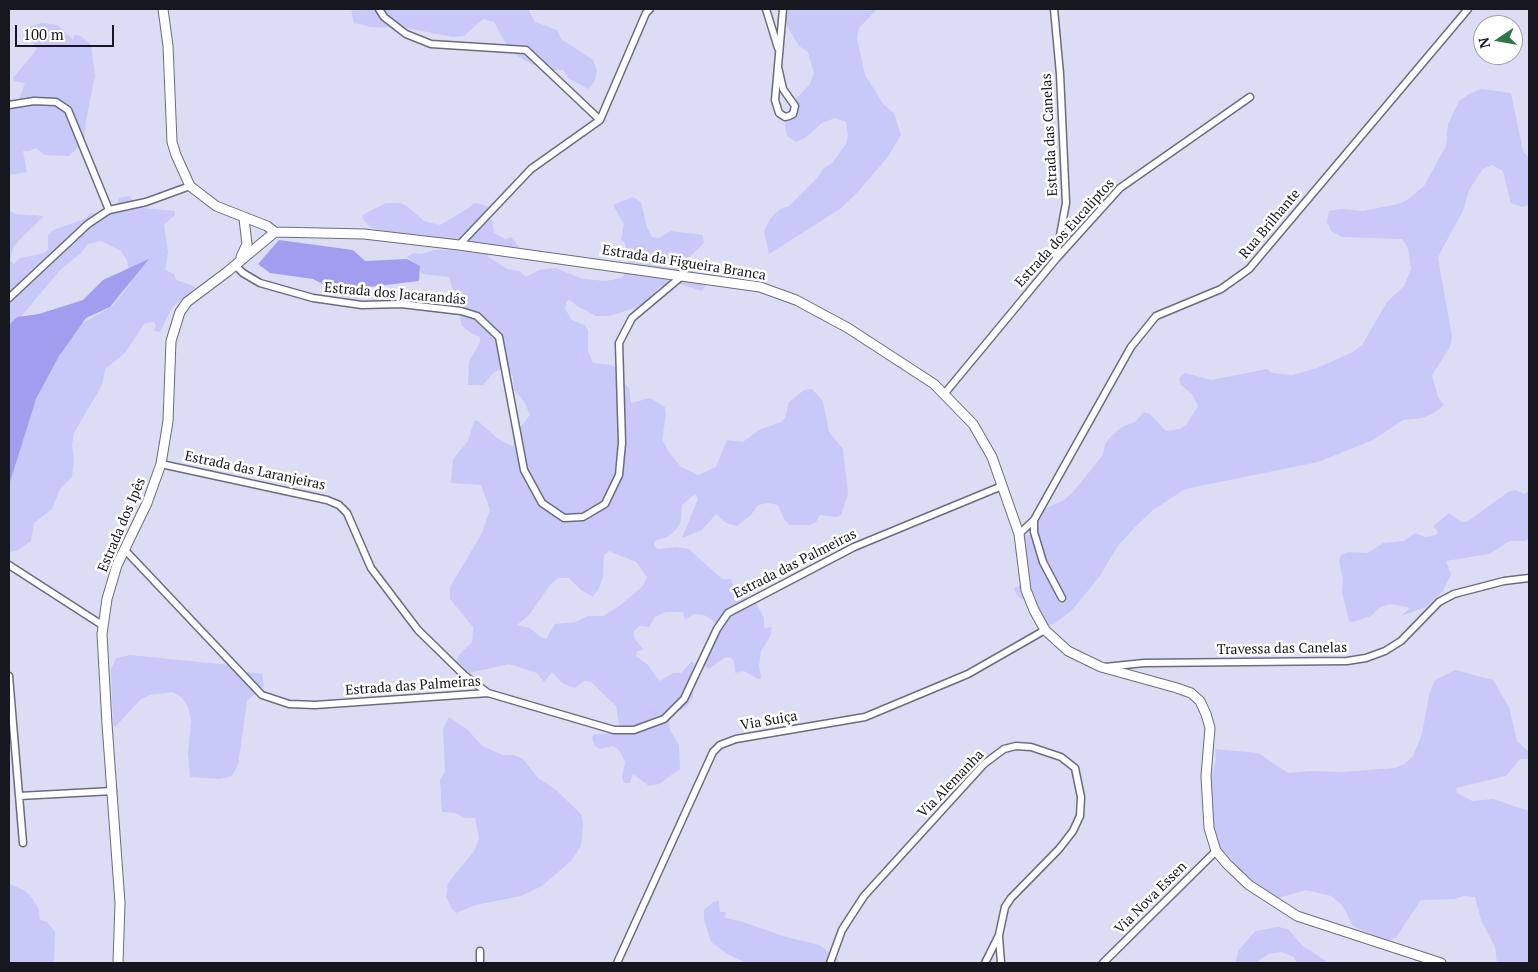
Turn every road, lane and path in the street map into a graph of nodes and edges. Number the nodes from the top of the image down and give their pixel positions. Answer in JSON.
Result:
{"nodes":[{"id":1,"x":163,"y":9,"type":"edge"},
{"id":2,"x":379,"y":9,"type":"edge"},
{"id":3,"x":650,"y":9,"type":"edge"},
{"id":4,"x":766,"y":9,"type":"edge"},
{"id":5,"x":783,"y":9,"type":"edge"},
{"id":6,"x":1054,"y":9,"type":"edge"},
{"id":7,"x":1468,"y":9,"type":"edge"},
{"id":8,"x":779,"y":54,"type":"junction"},
{"id":9,"x":778,"y":67,"type":"junction"},
{"id":10,"x":1250,"y":97,"type":"dead end"},
{"id":11,"x":9,"y":105,"type":"edge"},
{"id":12,"x":600,"y":120,"type":"junction"},
{"id":13,"x":190,"y":186,"type":"junction"},
{"id":14,"x":109,"y":210,"type":"junction"},
{"id":15,"x":244,"y":219,"type":"junction"},
{"id":16,"x":274,"y":232,"type":"junction"},
{"id":17,"x":459,"y":245,"type":"junction"},
{"id":18,"x":1056,"y":259,"type":"junction"},
{"id":19,"x":237,"y":264,"type":"junction"},
{"id":20,"x":682,"y":276,"type":"junction"},
{"id":21,"x":9,"y":298,"type":"edge"},
{"id":22,"x":945,"y":393,"type":"junction"},
{"id":23,"x":161,"y":464,"type":"junction"},
{"id":24,"x":1002,"y":486,"type":"junction"},
{"id":25,"x":1034,"y":520,"type":"junction"},
{"id":26,"x":1019,"y":534,"type":"junction"},
{"id":27,"x":124,"y":549,"type":"junction"},
{"id":28,"x":9,"y":565,"type":"edge"},
{"id":29,"x":1529,"y":578,"type":"edge"},
{"id":30,"x":1062,"y":598,"type":"dead end"},
{"id":31,"x":102,"y":624,"type":"junction"},
{"id":32,"x":1045,"y":630,"type":"junction"},
{"id":33,"x":1101,"y":668,"type":"junction"},
{"id":34,"x":9,"y":676,"type":"edge"},
{"id":35,"x":488,"y":693,"type":"junction"},
{"id":36,"x":112,"y":790,"type":"junction"},
{"id":37,"x":19,"y":796,"type":"junction"},
{"id":38,"x":23,"y":843,"type":"dead end"},
{"id":39,"x":1216,"y":851,"type":"junction"},
{"id":40,"x":999,"y":935,"type":"junction"},
{"id":41,"x":480,"y":951,"type":"dead end"},
{"id":42,"x":118,"y":963,"type":"edge"},
{"id":43,"x":480,"y":963,"type":"edge"},
{"id":44,"x":617,"y":963,"type":"edge"},
{"id":45,"x":830,"y":963,"type":"edge"},
{"id":46,"x":985,"y":963,"type":"edge"},
{"id":47,"x":1001,"y":963,"type":"edge"},
{"id":48,"x":1103,"y":963,"type":"edge"},
{"id":49,"x":1441,"y":963,"type":"edge"}],
"edges":[{"from":1,"to":13,"type":"main road","name":"Estrada da Figueira Branca"},
{"from":2,"to":12,"type":"street"},
{"from":3,"to":12,"type":"street"},
{"from":4,"to":8,"type":"street"},
{"from":5,"to":8,"type":"street"},
{"from":6,"to":18,"type":"street","name":"Estrada das Canelas"},
{"from":7,"to":25,"type":"street","name":"Rua Brilhante"},
{"from":8,"to":9,"type":"street"},
{"from":9,"to":9,"type":"street"},
{"from":10,"to":18,"type":"street","name":"Estrada dos Eucaliptos"},
{"from":11,"to":14,"type":"street"},
{"from":12,"to":17,"type":"street"},
{"from":13,"to":14,"type":"street"},
{"from":13,"to":15,"type":"main road","name":"Estrada da Figueira Branca"},
{"from":14,"to":21,"type":"street"},
{"from":15,"to":16,"type":"main road","name":"Estrada da Figueira Branca"},
{"from":15,"to":19,"type":"main road"},
{"from":16,"to":17,"type":"main road","name":"Estrada da Figueira Branca"},
{"from":16,"to":19,"type":"main road","name":"Estrada dos Ipês"},
{"from":17,"to":20,"type":"main road","name":"Estrada da Figueira Branca"},
{"from":18,"to":22,"type":"street","name":"Estrada dos Eucaliptos"},
{"from":19,"to":20,"type":"street","name":"Estrada dos Jacarandás"},
{"from":19,"to":23,"type":"main road","name":"Estrada dos Ipês"},
{"from":20,"to":22,"type":"main road","name":"Estrada da Figueira Branca"},
{"from":22,"to":24,"type":"main road","name":"Estrada da Figueira Branca"},
{"from":23,"to":27,"type":"main road","name":"Estrada dos Ipês"},
{"from":23,"to":35,"type":"street","name":"Estrada das Laranjeiras"},
{"from":24,"to":26,"type":"main road","name":"Estrada da Figueira Branca"},
{"from":24,"to":35,"type":"street","name":"Estrada das Palmeiras"},
{"from":25,"to":26,"type":"street","name":"Rua Brilhante"},
{"from":25,"to":30,"type":"street"},
{"from":26,"to":32,"type":"main road","name":"Estrada da Figueira Branca"},
{"from":27,"to":31,"type":"main road","name":"Estrada dos Ipês"},
{"from":27,"to":35,"type":"street","name":"Estrada das Palmeiras"},
{"from":28,"to":31,"type":"street"},
{"from":29,"to":33,"type":"street","name":"Travessa das Canelas"},
{"from":31,"to":36,"type":"main road","name":"Estrada dos Ipês"},
{"from":32,"to":33,"type":"main road","name":"Estrada da Figueira Branca"},
{"from":32,"to":44,"type":"street","name":"Via Suiça"},
{"from":33,"to":39,"type":"main road","name":"Estrada da Figueira Branca"},
{"from":34,"to":37,"type":"street"},
{"from":36,"to":37,"type":"street"},
{"from":36,"to":42,"type":"main road","name":"Estrada dos Ipês"},
{"from":37,"to":38,"type":"street"},
{"from":39,"to":48,"type":"street","name":"Via Nova Essen"},
{"from":39,"to":49,"type":"main road","name":"Estrada da Figueira Branca"},
{"from":40,"to":45,"type":"street","name":"Via Alemanha"},
{"from":40,"to":46,"type":"street","name":"Via Alemanha"},
{"from":40,"to":47,"type":"street"},
{"from":41,"to":43,"type":"street"}]}
